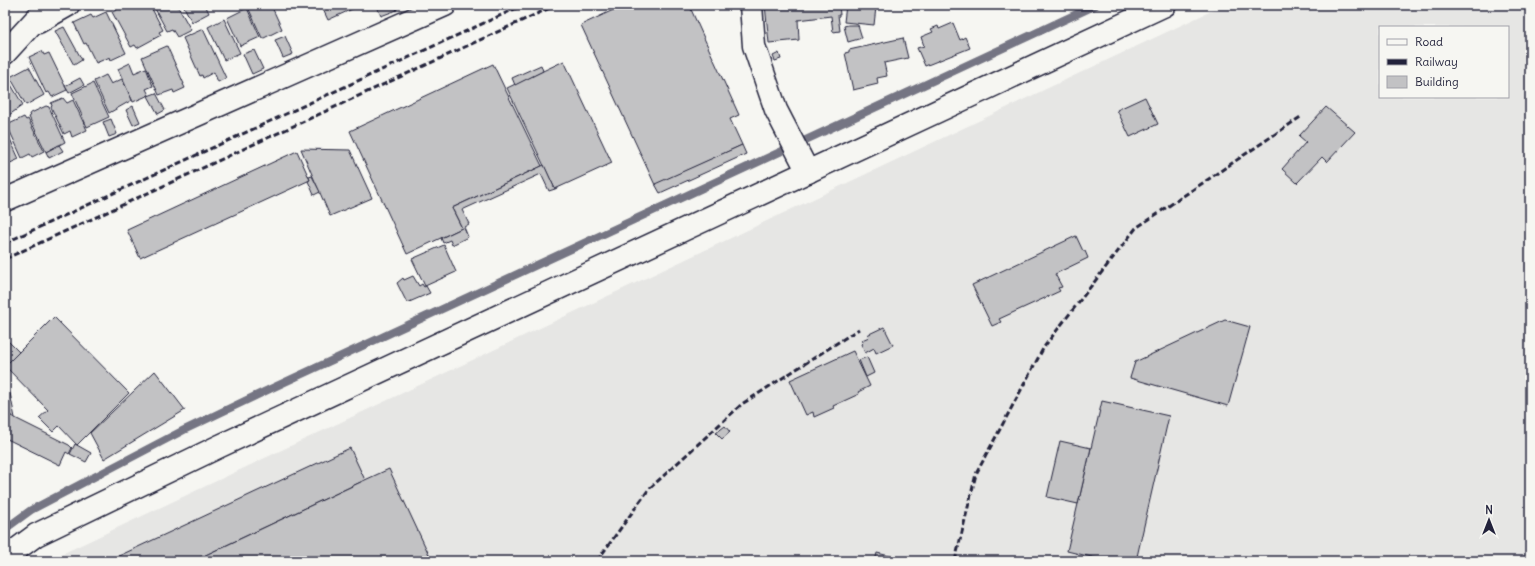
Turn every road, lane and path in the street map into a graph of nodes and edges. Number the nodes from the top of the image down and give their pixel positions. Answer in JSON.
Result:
{"nodes":[{"id":1,"x":49,"y":5,"type":"edge"},
{"id":2,"x":68,"y":5,"type":"edge"},
{"id":3,"x":445,"y":5,"type":"edge"},
{"id":4,"x":751,"y":5,"type":"edge"},
{"id":5,"x":1166,"y":5,"type":"edge"},
{"id":6,"x":32,"y":25,"type":"junction"},
{"id":7,"x":5,"y":53,"type":"edge"},
{"id":8,"x":804,"y":163,"type":"junction"},
{"id":9,"x":5,"y":200,"type":"edge"},
{"id":10,"x":5,"y":558,"type":"edge"}],
"edges":[{"from":1,"to":6,"type":"street"},
{"from":2,"to":6,"type":"street"},
{"from":3,"to":9,"type":"street"},
{"from":4,"to":8,"type":"street"},
{"from":5,"to":8,"type":"street"},
{"from":6,"to":7,"type":"street"},
{"from":8,"to":10,"type":"street"}]}
